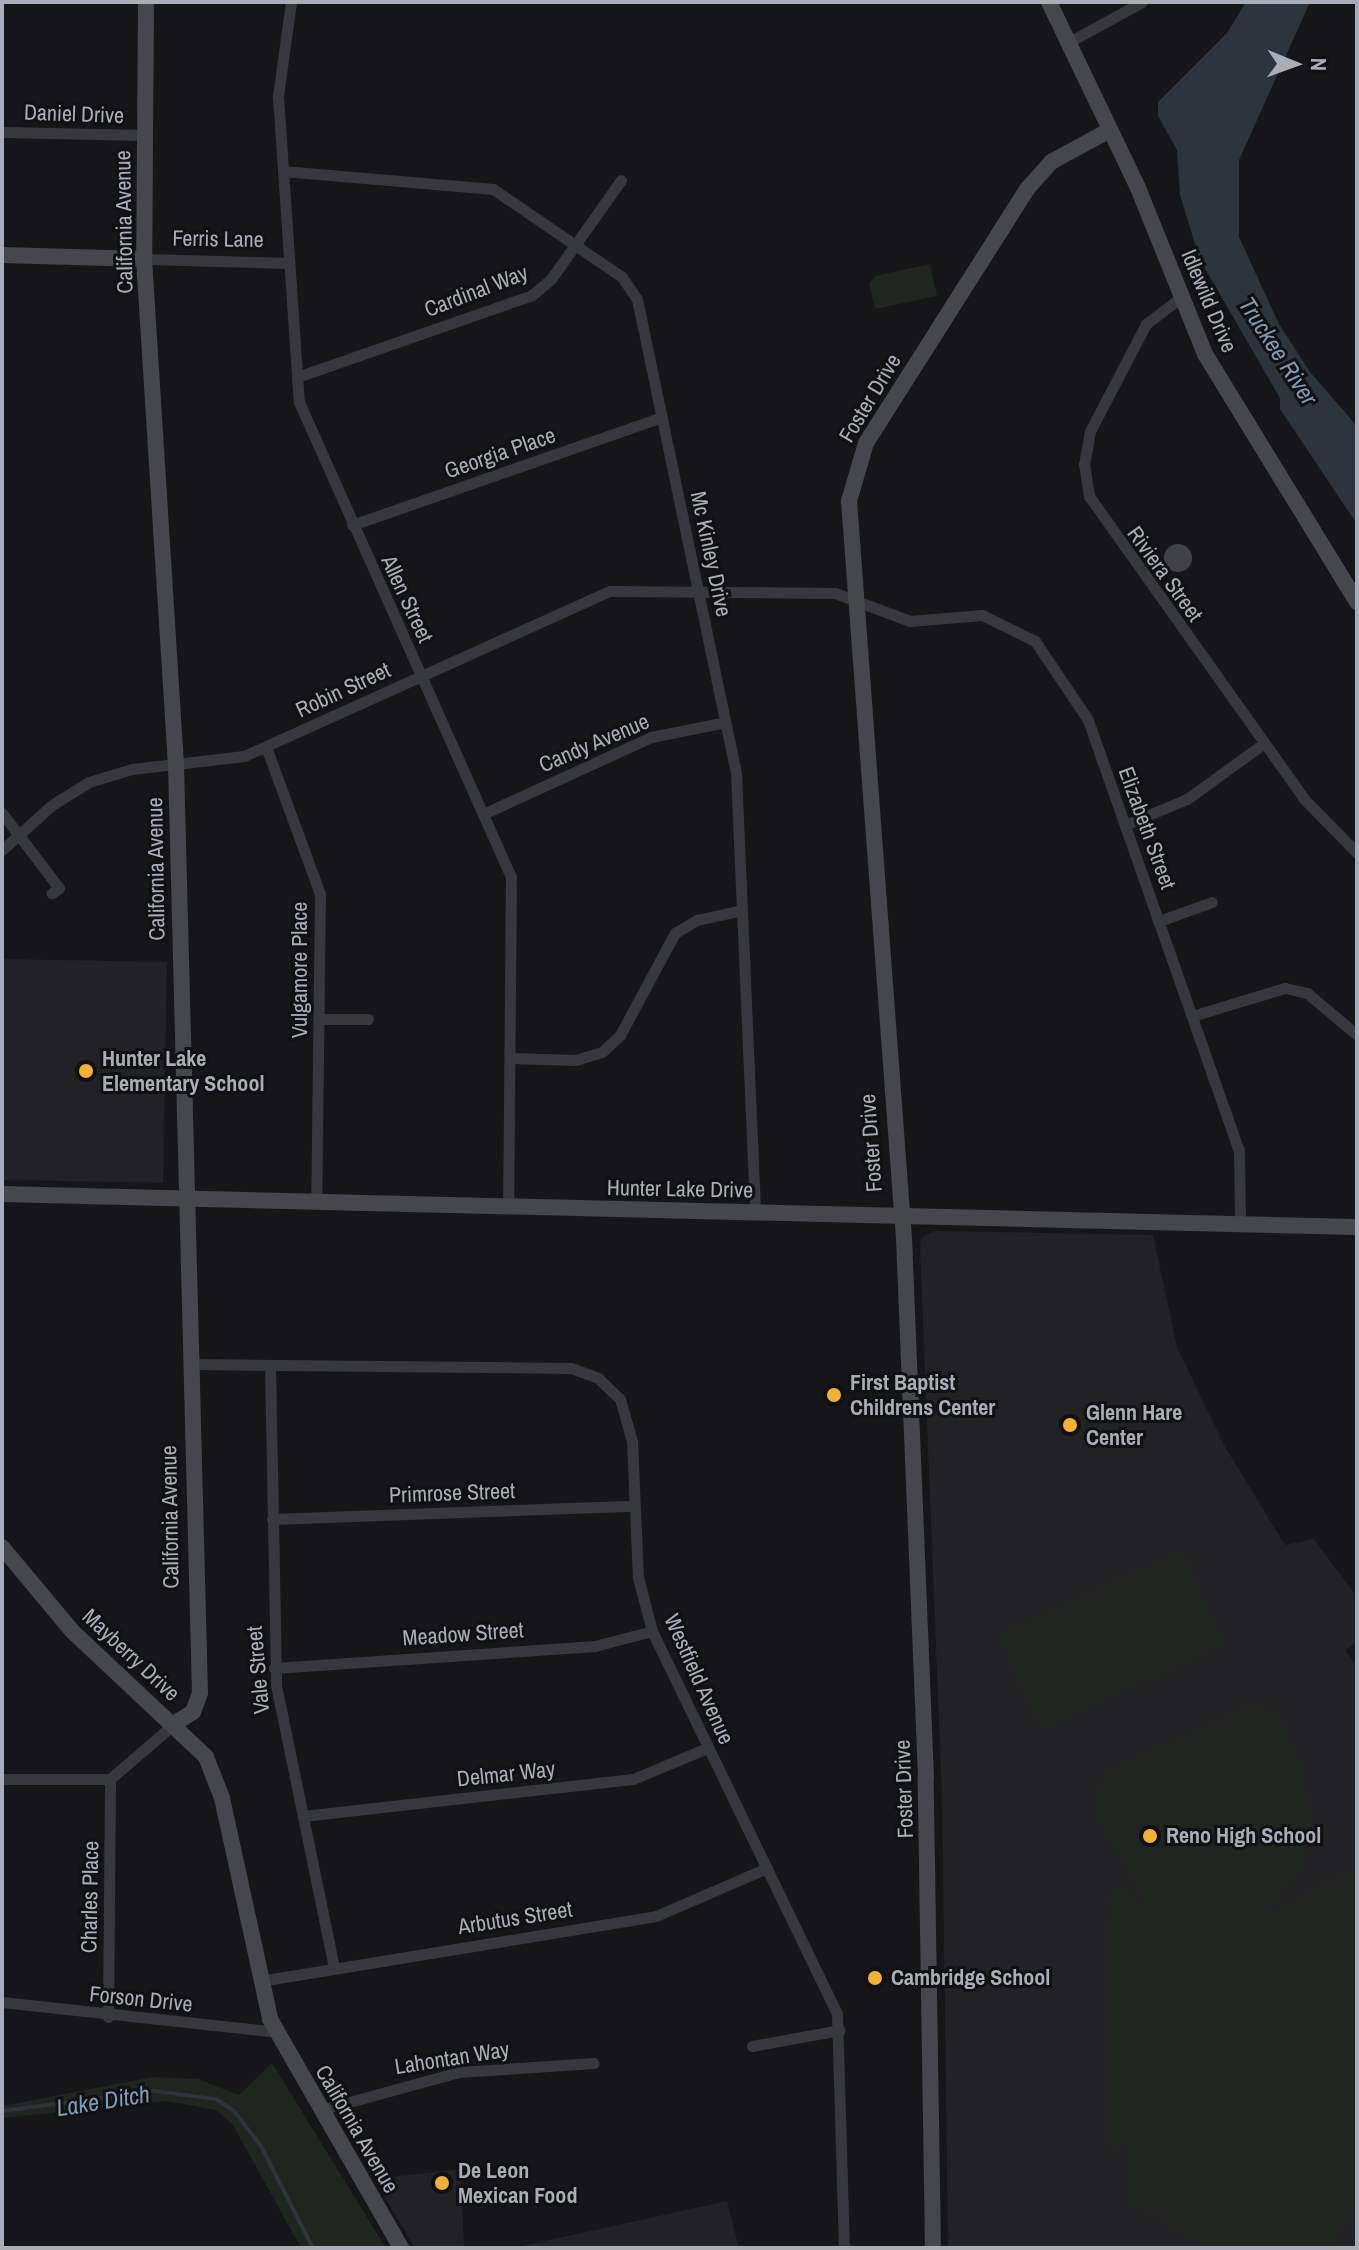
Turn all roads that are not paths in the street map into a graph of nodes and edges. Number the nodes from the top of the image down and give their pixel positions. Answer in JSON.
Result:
{"nodes":[{"id":1,"x":146,"y":2,"type":"edge"},
{"id":2,"x":291,"y":2,"type":"edge"},
{"id":3,"x":1049,"y":2,"type":"edge"},
{"id":4,"x":1142,"y":2,"type":"edge"},
{"id":5,"x":1069,"y":42,"type":"junction"},
{"id":6,"x":1110,"y":130,"type":"junction"},
{"id":7,"x":2,"y":132,"type":"edge"},
{"id":8,"x":145,"y":135,"type":"junction"},
{"id":9,"x":283,"y":171,"type":"junction"},
{"id":10,"x":621,"y":180,"type":"dead end"},
{"id":11,"x":576,"y":244,"type":"junction"},
{"id":12,"x":2,"y":255,"type":"edge"},
{"id":13,"x":144,"y":259,"type":"junction"},
{"id":14,"x":289,"y":263,"type":"junction"},
{"id":15,"x":1180,"y":298,"type":"junction"},
{"id":16,"x":297,"y":377,"type":"junction"},
{"id":17,"x":662,"y":417,"type":"junction"},
{"id":18,"x":352,"y":525,"type":"junction"},
{"id":19,"x":698,"y":590,"type":"junction"},
{"id":20,"x":856,"y":598,"type":"junction"},
{"id":21,"x":1357,"y":602,"type":"edge"},
{"id":22,"x":420,"y":676,"type":"junction"},
{"id":23,"x":726,"y":722,"type":"junction"},
{"id":24,"x":1263,"y":744,"type":"junction"},
{"id":25,"x":266,"y":747,"type":"junction"},
{"id":26,"x":176,"y":765,"type":"junction"},
{"id":27,"x":2,"y":813,"type":"edge"},
{"id":28,"x":483,"y":814,"type":"junction"},
{"id":29,"x":1125,"y":825,"type":"junction"},
{"id":30,"x":19,"y":835,"type":"junction"},
{"id":31,"x":2,"y":850,"type":"edge"},
{"id":32,"x":1357,"y":853,"type":"edge"},
{"id":33,"x":52,"y":893,"type":"dead end"},
{"id":34,"x":1212,"y":902,"type":"dead end"},
{"id":35,"x":742,"y":910,"type":"junction"},
{"id":36,"x":1159,"y":921,"type":"junction"},
{"id":37,"x":1192,"y":1016,"type":"junction"},
{"id":38,"x":321,"y":1019,"type":"junction"},
{"id":39,"x":368,"y":1019,"type":"dead end"},
{"id":40,"x":1357,"y":1035,"type":"edge"},
{"id":41,"x":511,"y":1058,"type":"junction"},
{"id":42,"x":2,"y":1194,"type":"edge"},
{"id":43,"x":184,"y":1199,"type":"junction"},
{"id":44,"x":316,"y":1202,"type":"junction"},
{"id":45,"x":508,"y":1207,"type":"junction"},
{"id":46,"x":755,"y":1212,"type":"junction"},
{"id":47,"x":901,"y":1218,"type":"junction"},
{"id":48,"x":1240,"y":1226,"type":"junction"},
{"id":49,"x":1357,"y":1227,"type":"edge"},
{"id":50,"x":190,"y":1364,"type":"junction"},
{"id":51,"x":270,"y":1365,"type":"junction"},
{"id":52,"x":633,"y":1506,"type":"junction"},
{"id":53,"x":272,"y":1519,"type":"junction"},
{"id":54,"x":4,"y":1552,"type":"edge"},
{"id":55,"x":652,"y":1631,"type":"junction"},
{"id":56,"x":274,"y":1668,"type":"junction"},
{"id":57,"x":174,"y":1724,"type":"junction"},
{"id":58,"x":707,"y":1748,"type":"junction"},
{"id":59,"x":2,"y":1779,"type":"edge"},
{"id":60,"x":110,"y":1779,"type":"junction"},
{"id":61,"x":222,"y":1798,"type":"joint"},
{"id":62,"x":303,"y":1816,"type":"junction"},
{"id":63,"x":767,"y":1868,"type":"junction"},
{"id":64,"x":334,"y":1967,"type":"junction"},
{"id":65,"x":260,"y":1981,"type":"junction"},
{"id":66,"x":2,"y":2002,"type":"edge"},
{"id":67,"x":108,"y":2017,"type":"junction"},
{"id":68,"x":840,"y":2030,"type":"junction"},
{"id":69,"x":276,"y":2032,"type":"junction"},
{"id":70,"x":752,"y":2046,"type":"dead end"},
{"id":71,"x":594,"y":2063,"type":"dead end"},
{"id":72,"x":320,"y":2110,"type":"junction"},
{"id":73,"x":401,"y":2248,"type":"edge"},
{"id":74,"x":844,"y":2248,"type":"edge"},
{"id":75,"x":933,"y":2248,"type":"edge"}],
"edges":[{"from":1,"to":8,"type":"street","name":"California Avenue"},
{"from":2,"to":9,"type":"street","name":"Allen Street"},
{"from":3,"to":5,"type":"street","name":"Idlewild Drive"},
{"from":4,"to":5,"type":"street"},
{"from":5,"to":6,"type":"street","name":"Idlewild Drive"},
{"from":6,"to":15,"type":"street","name":"Idlewild Drive"},
{"from":6,"to":20,"type":"street","name":"Foster Drive"},
{"from":7,"to":8,"type":"street","name":"Daniel Drive"},
{"from":8,"to":13,"type":"street","name":"California Avenue"},
{"from":9,"to":11,"type":"street","name":"Mc Kinley Drive"},
{"from":9,"to":14,"type":"street","name":"Allen Street"},
{"from":10,"to":11,"type":"street","name":"Cardinal Way"},
{"from":11,"to":16,"type":"street","name":"Cardinal Way"},
{"from":11,"to":17,"type":"street","name":"Mc Kinley Drive"},
{"from":12,"to":13,"type":"street","name":"Ferris Lane"},
{"from":13,"to":14,"type":"street","name":"Ferris Lane"},
{"from":13,"to":26,"type":"street","name":"California Avenue"},
{"from":14,"to":16,"type":"street","name":"Allen Street"},
{"from":15,"to":21,"type":"street","name":"Idlewild Drive"},
{"from":15,"to":24,"type":"street","name":"Riviera Street"},
{"from":16,"to":18,"type":"street","name":"Allen Street"},
{"from":17,"to":18,"type":"street","name":"Georgia Place"},
{"from":17,"to":19,"type":"street","name":"Mc Kinley Drive"},
{"from":18,"to":22,"type":"street","name":"Allen Street"},
{"from":19,"to":20,"type":"street","name":"Robin Street"},
{"from":19,"to":22,"type":"street","name":"Robin Street"},
{"from":19,"to":23,"type":"street","name":"Mc Kinley Drive"},
{"from":20,"to":29,"type":"street","name":"Elizabeth Street"},
{"from":20,"to":47,"type":"street","name":"Foster Drive"},
{"from":22,"to":25,"type":"street","name":"Robin Street"},
{"from":22,"to":28,"type":"street","name":"Allen Street"},
{"from":23,"to":28,"type":"street","name":"Candy Avenue"},
{"from":23,"to":35,"type":"street","name":"Mc Kinley Drive"},
{"from":24,"to":29,"type":"street"},
{"from":24,"to":32,"type":"street","name":"Riviera Street"},
{"from":25,"to":26,"type":"street","name":"Robin Street"},
{"from":25,"to":38,"type":"street","name":"Vulgamore Place"},
{"from":26,"to":30,"type":"street","name":"Robin Street"},
{"from":26,"to":43,"type":"street","name":"California Avenue"},
{"from":27,"to":30,"type":"street"},
{"from":28,"to":41,"type":"street","name":"Allen Street"},
{"from":29,"to":36,"type":"street","name":"Elizabeth Street"},
{"from":30,"to":31,"type":"street","name":"Robin Street"},
{"from":30,"to":33,"type":"street"},
{"from":34,"to":36,"type":"street"},
{"from":35,"to":41,"type":"street"},
{"from":35,"to":46,"type":"street","name":"Mc Kinley Drive"},
{"from":36,"to":37,"type":"street","name":"Elizabeth Street"},
{"from":37,"to":40,"type":"street"},
{"from":37,"to":48,"type":"street","name":"Elizabeth Street"},
{"from":38,"to":39,"type":"street"},
{"from":38,"to":44,"type":"street","name":"Vulgamore Place"},
{"from":41,"to":45,"type":"street","name":"Allen Street"},
{"from":42,"to":43,"type":"street","name":"Hunter Lake Drive"},
{"from":43,"to":44,"type":"street","name":"Hunter Lake Drive"},
{"from":43,"to":50,"type":"street","name":"California Avenue"},
{"from":44,"to":45,"type":"street","name":"Hunter Lake Drive"},
{"from":45,"to":46,"type":"street","name":"Hunter Lake Drive"},
{"from":46,"to":47,"type":"street","name":"Hunter Lake Drive"},
{"from":47,"to":48,"type":"street","name":"Hunter Lake Drive"},
{"from":47,"to":75,"type":"street","name":"Foster Drive"},
{"from":48,"to":49,"type":"street","name":"Hunter Lake Drive"},
{"from":50,"to":51,"type":"street","name":"Westfield Avenue"},
{"from":50,"to":57,"type":"street","name":"California Avenue"},
{"from":51,"to":52,"type":"street","name":"Westfield Avenue"},
{"from":51,"to":53,"type":"street","name":"Vale Street"},
{"from":52,"to":53,"type":"street","name":"Primrose Street"},
{"from":52,"to":55,"type":"street","name":"Westfield Avenue"},
{"from":53,"to":56,"type":"street","name":"Vale Street"},
{"from":54,"to":57,"type":"street","name":"Mayberry Drive"},
{"from":55,"to":56,"type":"street","name":"Meadow Street"},
{"from":55,"to":58,"type":"street","name":"Westfield Avenue"},
{"from":56,"to":62,"type":"street","name":"Vale Street"},
{"from":57,"to":60,"type":"street"},
{"from":57,"to":61,"type":"street","name":"Mayberry Drive"},
{"from":58,"to":62,"type":"street","name":"Delmar Way"},
{"from":58,"to":63,"type":"street","name":"Westfield Avenue"},
{"from":59,"to":60,"type":"street"},
{"from":60,"to":67,"type":"street","name":"Charles Place"},
{"from":61,"to":65,"type":"street","name":"California Avenue"},
{"from":62,"to":64,"type":"street","name":"Vale Street"},
{"from":63,"to":64,"type":"street","name":"Arbutus Street"},
{"from":63,"to":68,"type":"street","name":"Westfield Avenue"},
{"from":64,"to":65,"type":"street","name":"Arbutus Street"},
{"from":65,"to":69,"type":"street","name":"California Avenue"},
{"from":66,"to":67,"type":"street","name":"Forson Drive"},
{"from":67,"to":69,"type":"street","name":"Forson Drive"},
{"from":68,"to":70,"type":"street"},
{"from":68,"to":74,"type":"street","name":"Westfield Avenue"},
{"from":69,"to":72,"type":"street","name":"California Avenue"},
{"from":71,"to":72,"type":"street","name":"Lahontan Way"},
{"from":72,"to":73,"type":"street","name":"California Avenue"}]}
